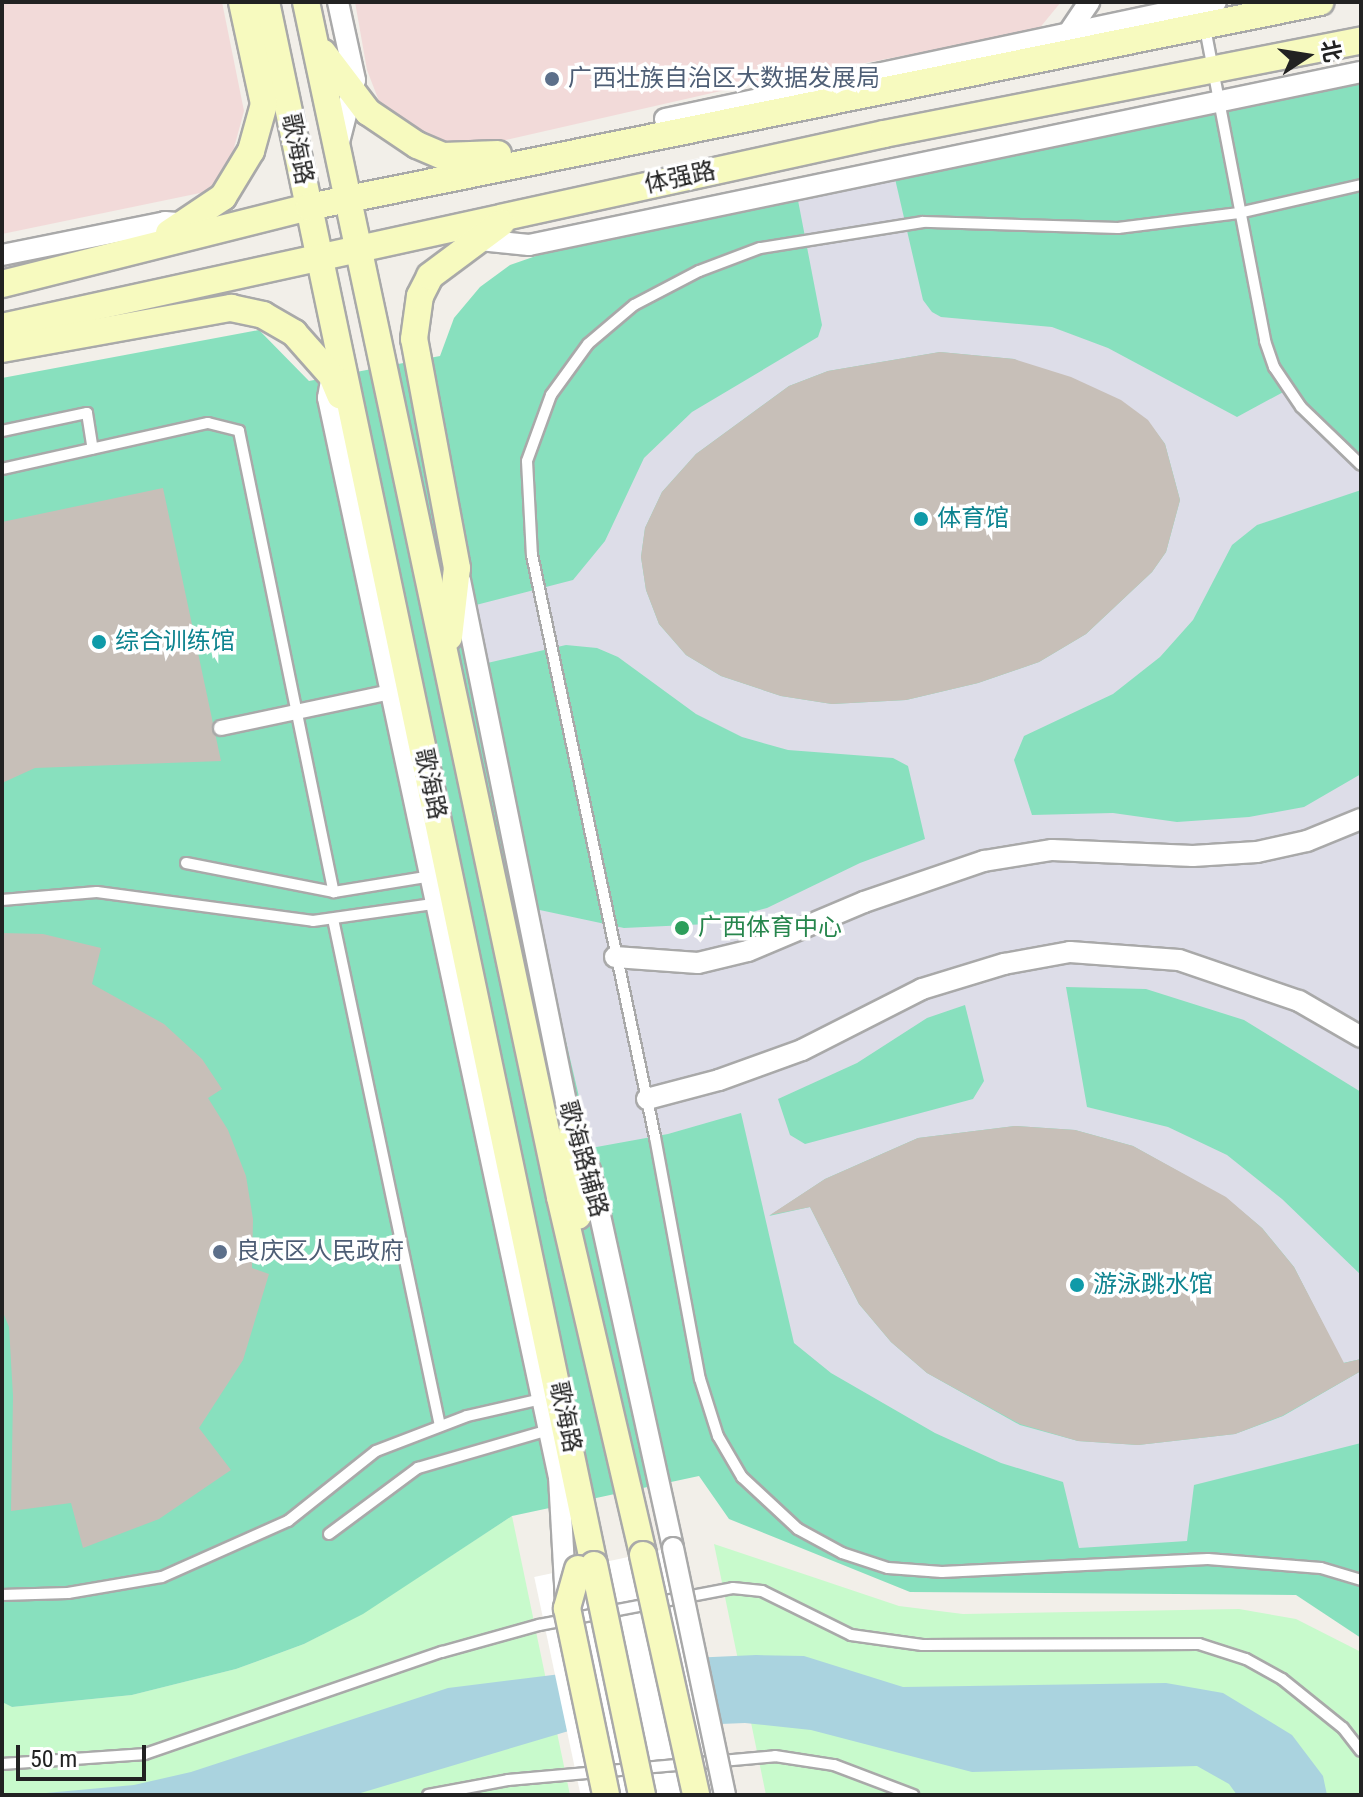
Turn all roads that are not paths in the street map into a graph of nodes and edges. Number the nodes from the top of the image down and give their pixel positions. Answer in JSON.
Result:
{"nodes":[{"id":1,"x":242,"y":2,"type":"edge"},
{"id":2,"x":266,"y":2,"type":"edge"},
{"id":3,"x":338,"y":2,"type":"edge"},
{"id":4,"x":1089,"y":2,"type":"edge"},
{"id":5,"x":1132,"y":2,"type":"edge"},
{"id":6,"x":1216,"y":2,"type":"edge"},
{"id":7,"x":1320,"y":2,"type":"edge"},
{"id":8,"x":308,"y":11,"type":"edge"},
{"id":9,"x":1147,"y":17,"type":"junction"},
{"id":10,"x":1204,"y":26,"type":"junction"},
{"id":11,"x":1172,"y":32,"type":"junction"},
{"id":12,"x":1069,"y":34,"type":"junction"},
{"id":13,"x":1361,"y":40,"type":"edge"},
{"id":14,"x":1042,"y":59,"type":"junction"},
{"id":15,"x":1212,"y":70,"type":"junction"},
{"id":16,"x":1361,"y":72,"type":"edge"},
{"id":17,"x":351,"y":94,"type":"junction"},
{"id":18,"x":1219,"y":102,"type":"junction"},
{"id":19,"x":665,"y":119,"type":"junction"},
{"id":20,"x":724,"y":123,"type":"junction"},
{"id":21,"x":337,"y":150,"type":"junction"},
{"id":22,"x":1361,"y":185,"type":"edge"},
{"id":23,"x":348,"y":199,"type":"junction"},
{"id":24,"x":309,"y":207,"type":"junction"},
{"id":25,"x":524,"y":211,"type":"junction"},
{"id":26,"x":1239,"y":213,"type":"junction"},
{"id":27,"x":185,"y":223,"type":"junction"},
{"id":28,"x":230,"y":227,"type":"junction"},
{"id":29,"x":418,"y":234,"type":"junction"},
{"id":30,"x":473,"y":239,"type":"junction"},
{"id":31,"x":358,"y":246,"type":"junction"},
{"id":32,"x":137,"y":250,"type":"junction"},
{"id":33,"x":2,"y":255,"type":"edge"},
{"id":34,"x":319,"y":256,"type":"junction"},
{"id":35,"x":2,"y":284,"type":"edge"},
{"id":36,"x":337,"y":343,"type":"junction"},
{"id":37,"x":4,"y":345,"type":"edge"},
{"id":38,"x":332,"y":376,"type":"junction"},
{"id":39,"x":355,"y":430,"type":"junction"},
{"id":40,"x":2,"y":431,"type":"edge"},
{"id":41,"x":93,"y":449,"type":"junction"},
{"id":42,"x":1361,"y":465,"type":"edge"},
{"id":43,"x":2,"y":469,"type":"edge"},
{"id":44,"x":457,"y":568,"type":"junction"},
{"id":45,"x":446,"y":656,"type":"junction"},
{"id":46,"x":390,"y":692,"type":"junction"},
{"id":47,"x":296,"y":712,"type":"junction"},
{"id":48,"x":221,"y":728,"type":"dead end"},
{"id":49,"x":1361,"y":819,"type":"edge"},
{"id":50,"x":186,"y":863,"type":"dead end"},
{"id":51,"x":439,"y":875,"type":"junction"},
{"id":52,"x":334,"y":892,"type":"junction"},
{"id":53,"x":2,"y":900,"type":"edge"},
{"id":54,"x":445,"y":902,"type":"junction"},
{"id":55,"x":333,"y":919,"type":"junction"},
{"id":56,"x":615,"y":957,"type":"junction"},
{"id":57,"x":1361,"y":1037,"type":"edge"},
{"id":58,"x":647,"y":1099,"type":"junction"},
{"id":59,"x":572,"y":1132,"type":"junction"},
{"id":60,"x":583,"y":1287,"type":"junction"},
{"id":61,"x":551,"y":1397,"type":"junction"},
{"id":62,"x":440,"y":1426,"type":"junction"},
{"id":63,"x":558,"y":1428,"type":"junction"},
{"id":64,"x":329,"y":1534,"type":"dead end"},
{"id":65,"x":578,"y":1569,"type":"junction"},
{"id":66,"x":1361,"y":1580,"type":"edge"},
{"id":67,"x":2,"y":1595,"type":"edge"},
{"id":68,"x":1361,"y":1751,"type":"edge"},
{"id":69,"x":2,"y":1764,"type":"edge"},
{"id":70,"x":428,"y":1795,"type":"edge"},
{"id":71,"x":606,"y":1795,"type":"edge"},
{"id":72,"x":642,"y":1795,"type":"edge"},
{"id":73,"x":696,"y":1795,"type":"edge"},
{"id":74,"x":725,"y":1795,"type":"edge"},
{"id":75,"x":913,"y":1795,"type":"edge"}],
"edges":[{"from":1,"to":27,"type":"main road"},
{"from":2,"to":24,"type":"main road","name":"歌海路"},
{"from":3,"to":17,"type":"street"},
{"from":4,"to":12,"type":"street"},
{"from":5,"to":9,"type":"street"},
{"from":6,"to":9,"type":"street"},
{"from":7,"to":10,"type":"main road","name":"体强路"},
{"from":8,"to":17,"type":"main road"},
{"from":8,"to":21,"type":"main road","name":"歌海路"},
{"from":9,"to":11,"type":"street"},
{"from":9,"to":12,"type":"street"},
{"from":10,"to":11,"type":"main road","name":"体强路"},
{"from":10,"to":15,"type":"lane"},
{"from":11,"to":14,"type":"main road","name":"体强路"},
{"from":12,"to":14,"type":"street"},
{"from":12,"to":19,"type":"street"},
{"from":13,"to":15,"type":"main road","name":"体强路"},
{"from":14,"to":20,"type":"main road","name":"体强路"},
{"from":15,"to":18,"type":"lane"},
{"from":15,"to":25,"type":"main road","name":"体强路"},
{"from":16,"to":18,"type":"street"},
{"from":17,"to":19,"type":"main road"},
{"from":17,"to":21,"type":"street"},
{"from":18,"to":26,"type":"lane"},
{"from":18,"to":30,"type":"street"},
{"from":19,"to":20,"type":"main road"},
{"from":20,"to":23,"type":"main road","name":"体强路"},
{"from":21,"to":23,"type":"main road","name":"歌海路"},
{"from":22,"to":26,"type":"lane"},
{"from":23,"to":24,"type":"main road","name":"体强路"},
{"from":23,"to":31,"type":"main road","name":"歌海路"},
{"from":24,"to":28,"type":"main road","name":"体强路"},
{"from":24,"to":34,"type":"main road","name":"歌海路"},
{"from":25,"to":29,"type":"main road","name":"体强路"},
{"from":25,"to":30,"type":"main road"},
{"from":26,"to":42,"type":"lane"},
{"from":26,"to":56,"type":"lane"},
{"from":27,"to":28,"type":"street"},
{"from":27,"to":32,"type":"main road"},
{"from":27,"to":33,"type":"street"},
{"from":28,"to":32,"type":"main road","name":"体强路"},
{"from":29,"to":30,"type":"street"},
{"from":29,"to":31,"type":"main road","name":"体强路"},
{"from":30,"to":44,"type":"main road"},
{"from":31,"to":34,"type":"main road","name":"体强路"},
{"from":31,"to":45,"type":"main road","name":"歌海路"},
{"from":32,"to":35,"type":"main road","name":"体强路"},
{"from":34,"to":36,"type":"main road","name":"歌海路"},
{"from":34,"to":37,"type":"main road","name":"体强路"},
{"from":36,"to":38,"type":"street"},
{"from":36,"to":39,"type":"main road","name":"歌海路"},
{"from":37,"to":38,"type":"main road"},
{"from":38,"to":39,"type":"main road"},
{"from":38,"to":46,"type":"street"},
{"from":39,"to":51,"type":"main road","name":"歌海路"},
{"from":40,"to":41,"type":"lane"},
{"from":41,"to":43,"type":"lane"},
{"from":41,"to":47,"type":"lane"},
{"from":44,"to":45,"type":"main road"},
{"from":44,"to":59,"type":"street","name":"歌海路辅路"},
{"from":45,"to":60,"type":"main road","name":"歌海路"},
{"from":46,"to":47,"type":"street"},
{"from":46,"to":51,"type":"street"},
{"from":47,"to":48,"type":"street"},
{"from":47,"to":52,"type":"lane"},
{"from":49,"to":56,"type":"street"},
{"from":50,"to":52,"type":"lane"},
{"from":51,"to":52,"type":"lane"},
{"from":51,"to":54,"type":"main road","name":"歌海路"},
{"from":53,"to":55,"type":"lane"},
{"from":54,"to":55,"type":"lane"},
{"from":54,"to":61,"type":"main road","name":"歌海路"},
{"from":55,"to":62,"type":"lane"},
{"from":56,"to":58,"type":"lane"},
{"from":57,"to":58,"type":"street"},
{"from":58,"to":66,"type":"lane"},
{"from":59,"to":60,"type":"main road"},
{"from":59,"to":74,"type":"street","name":"歌海路辅路","bridge":true},
{"from":60,"to":73,"type":"main road","name":"歌海路","bridge":true},
{"from":61,"to":62,"type":"lane"},
{"from":61,"to":63,"type":"main road","name":"歌海路"},
{"from":62,"to":67,"type":"lane"},
{"from":63,"to":64,"type":"lane"},
{"from":63,"to":65,"type":"street"},
{"from":63,"to":65,"type":"main road","name":"歌海路"},
{"from":65,"to":71,"type":"main road","bridge":true},
{"from":65,"to":72,"type":"main road","name":"歌海路","bridge":true},
{"from":68,"to":69,"type":"lane"},
{"from":70,"to":75,"type":"lane"}]}
